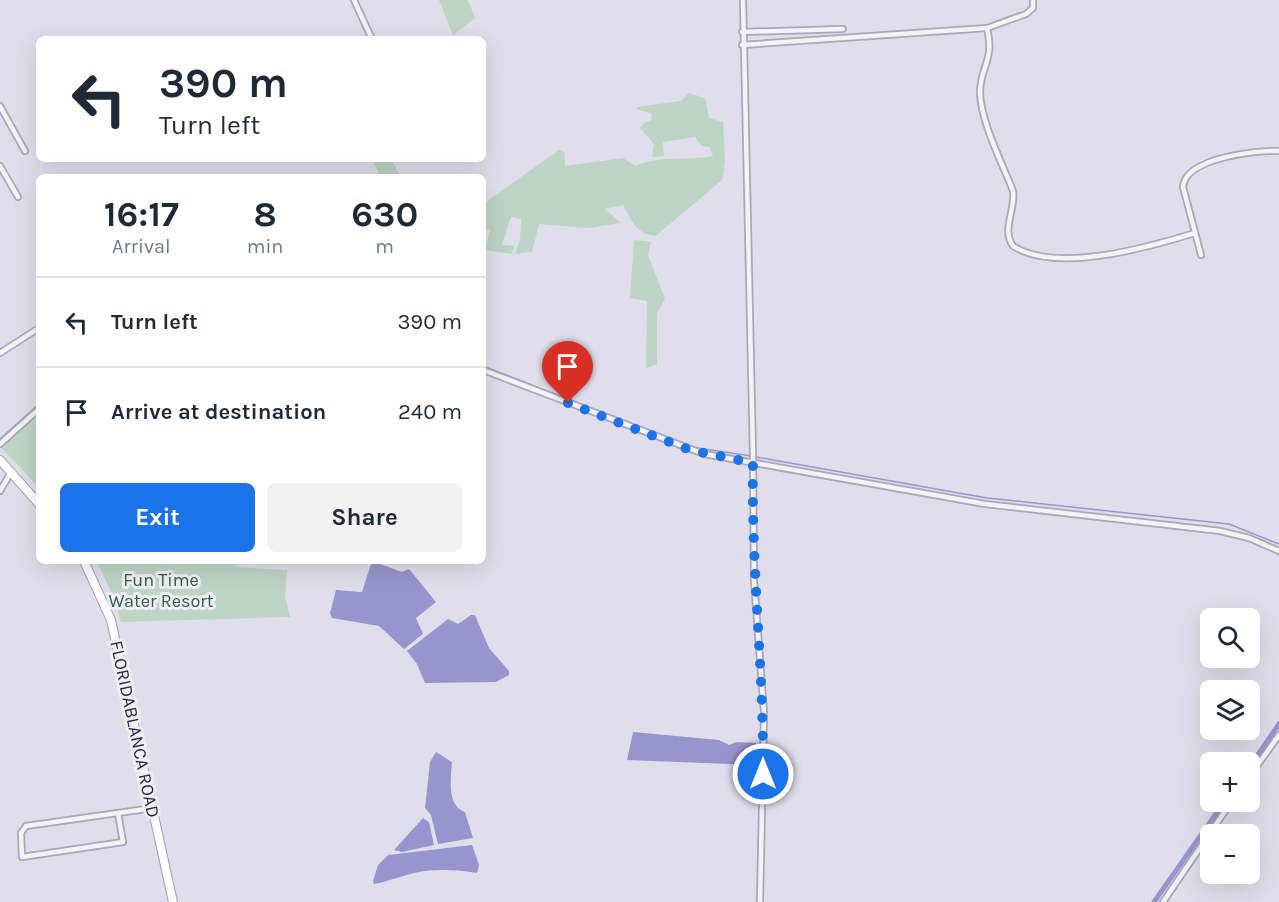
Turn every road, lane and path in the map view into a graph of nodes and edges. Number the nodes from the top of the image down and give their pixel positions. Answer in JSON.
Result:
{"nodes":[{"id":1,"x":354,"y":0,"type":"edge"},
{"id":2,"x":743,"y":0,"type":"edge"},
{"id":3,"x":1033,"y":0,"type":"edge"},
{"id":4,"x":987,"y":28,"type":"junction"},
{"id":5,"x":843,"y":29,"type":"dead end"},
{"id":6,"x":742,"y":32,"type":"junction"},
{"id":7,"x":371,"y":36,"type":"edge"},
{"id":8,"x":742,"y":45,"type":"junction"},
{"id":9,"x":0,"y":106,"type":"edge"},
{"id":10,"x":25,"y":151,"type":"dead end"},
{"id":11,"x":1279,"y":151,"type":"edge"},
{"id":12,"x":1,"y":168,"type":"edge"},
{"id":13,"x":18,"y":197,"type":"dead end"},
{"id":14,"x":1195,"y":233,"type":"junction"},
{"id":15,"x":1201,"y":255,"type":"dead end"},
{"id":16,"x":36,"y":330,"type":"edge"},
{"id":17,"x":0,"y":353,"type":"edge"},
{"id":18,"x":486,"y":371,"type":"edge"},
{"id":19,"x":36,"y":412,"type":"edge"},
{"id":20,"x":0,"y":444,"type":"edge"},
{"id":21,"x":753,"y":459,"type":"junction"},
{"id":22,"x":0,"y":460,"type":"edge"},
{"id":23,"x":11,"y":472,"type":"junction"},
{"id":24,"x":0,"y":490,"type":"edge"},
{"id":25,"x":36,"y":501,"type":"edge"},
{"id":26,"x":1279,"y":551,"type":"edge"},
{"id":27,"x":85,"y":564,"type":"edge"},
{"id":28,"x":1279,"y":735,"type":"edge"},
{"id":29,"x":1260,"y":762,"type":"edge"},
{"id":30,"x":153,"y":808,"type":"junction"},
{"id":31,"x":1224,"y":812,"type":"edge"},
{"id":32,"x":118,"y":813,"type":"junction"},
{"id":33,"x":173,"y":902,"type":"edge"},
{"id":34,"x":760,"y":902,"type":"edge"},
{"id":35,"x":1163,"y":902,"type":"edge"}],
"edges":[{"from":1,"to":7,"type":"street"},
{"from":2,"to":6,"type":"street"},
{"from":3,"to":4,"type":"street"},
{"from":4,"to":8,"type":"street"},
{"from":4,"to":14,"type":"street"},
{"from":5,"to":6,"type":"street"},
{"from":6,"to":8,"type":"street"},
{"from":8,"to":21,"type":"street"},
{"from":9,"to":10,"type":"street"},
{"from":11,"to":14,"type":"street"},
{"from":12,"to":13,"type":"street"},
{"from":14,"to":15,"type":"street"},
{"from":16,"to":17,"type":"street"},
{"from":18,"to":21,"type":"street"},
{"from":19,"to":20,"type":"street"},
{"from":21,"to":26,"type":"street"},
{"from":21,"to":34,"type":"street"},
{"from":22,"to":23,"type":"main road"},
{"from":23,"to":24,"type":"street"},
{"from":23,"to":25,"type":"main road"},
{"from":27,"to":30,"type":"main road","name":"FLORIDABLANCA ROAD"},
{"from":28,"to":29,"type":"street"},
{"from":30,"to":32,"type":"street"},
{"from":30,"to":33,"type":"main road","name":"FLORIDABLANCA ROAD"},
{"from":31,"to":35,"type":"street"},
{"from":32,"to":32,"type":"street"}]}
